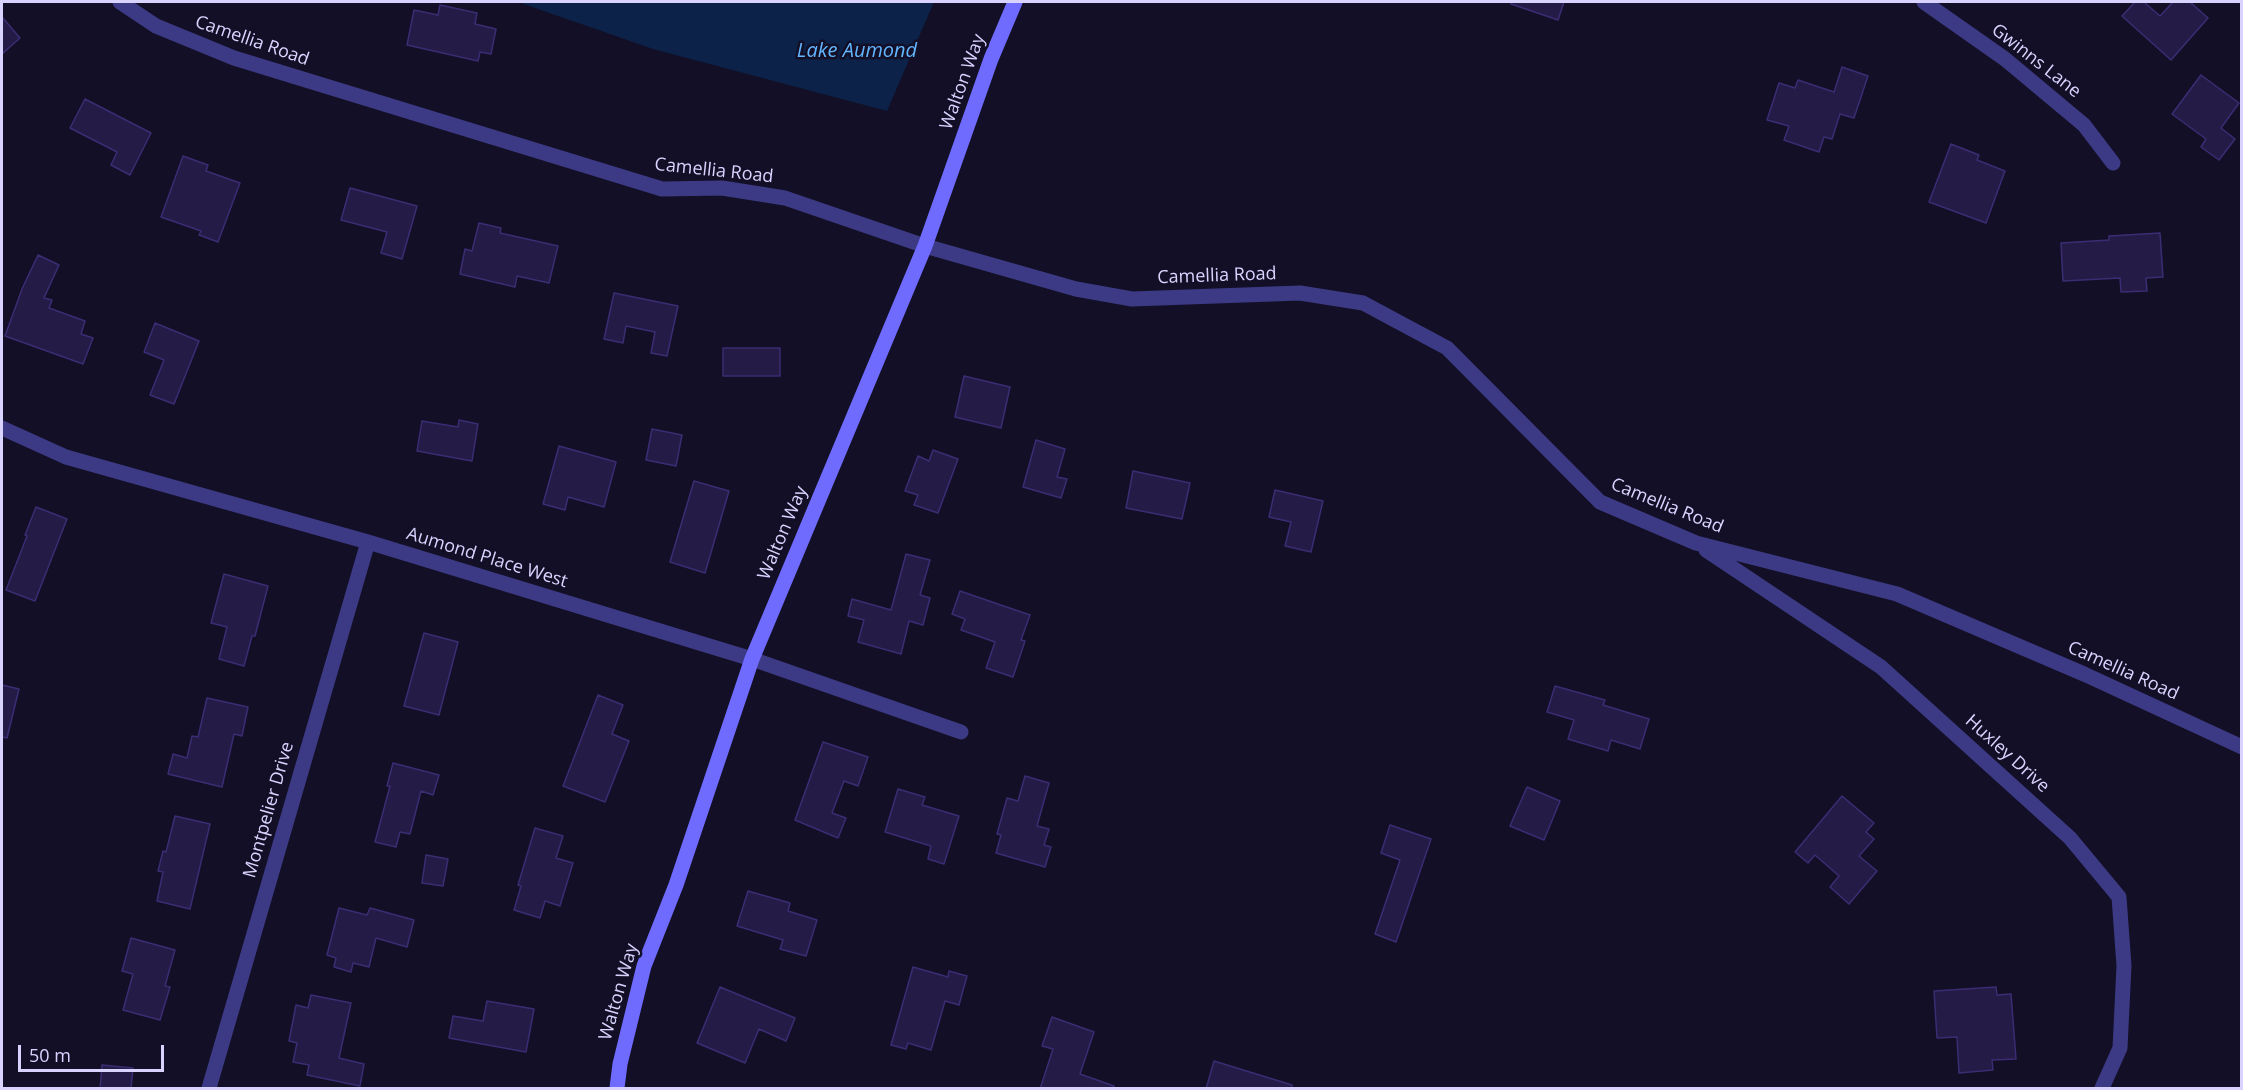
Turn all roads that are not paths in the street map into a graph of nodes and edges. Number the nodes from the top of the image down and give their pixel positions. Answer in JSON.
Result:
{"nodes":[{"id":1,"x":120,"y":2,"type":"edge"},
{"id":2,"x":1015,"y":2,"type":"edge"},
{"id":3,"x":1924,"y":2,"type":"edge"},
{"id":4,"x":2113,"y":163,"type":"dead end"},
{"id":5,"x":925,"y":246,"type":"junction"},
{"id":6,"x":2,"y":428,"type":"edge"},
{"id":7,"x":368,"y":542,"type":"junction"},
{"id":8,"x":1696,"y":543,"type":"junction"},
{"id":9,"x":752,"y":659,"type":"junction"},
{"id":10,"x":961,"y":732,"type":"dead end"},
{"id":11,"x":2241,"y":747,"type":"edge"},
{"id":12,"x":209,"y":1089,"type":"edge"},
{"id":13,"x":617,"y":1089,"type":"edge"},
{"id":14,"x":2102,"y":1089,"type":"edge"}],
"edges":[{"from":1,"to":5,"type":"street","name":"Camellia Road"},
{"from":2,"to":5,"type":"main road","name":"Walton Way"},
{"from":3,"to":4,"type":"street","name":"Gwinns Lane"},
{"from":5,"to":8,"type":"street","name":"Camellia Road"},
{"from":5,"to":9,"type":"main road","name":"Walton Way"},
{"from":6,"to":7,"type":"street","name":"Aumond Place West"},
{"from":7,"to":9,"type":"street","name":"Aumond Place West"},
{"from":7,"to":12,"type":"street","name":"Montpelier Drive"},
{"from":8,"to":11,"type":"street","name":"Camellia Road"},
{"from":8,"to":14,"type":"street","name":"Huxley Drive"},
{"from":9,"to":10,"type":"street","name":"Aumond Place West"},
{"from":9,"to":13,"type":"main road","name":"Walton Way"}]}
